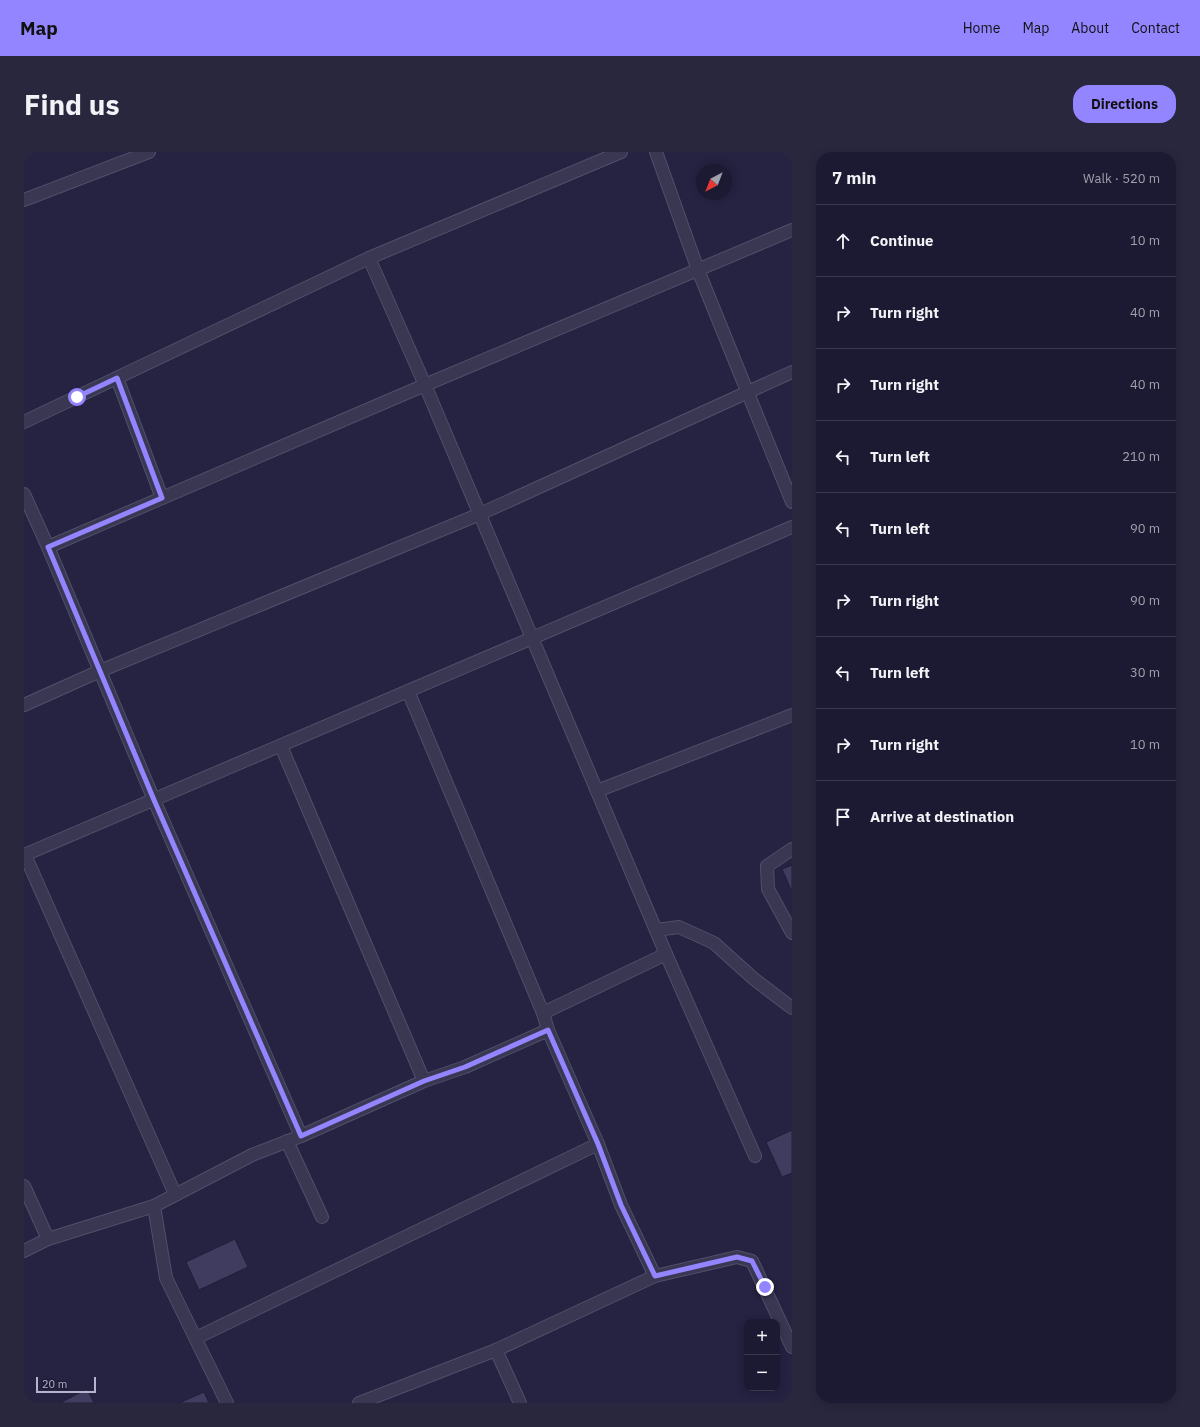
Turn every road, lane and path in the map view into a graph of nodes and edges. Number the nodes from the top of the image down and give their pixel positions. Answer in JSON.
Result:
{"nodes":[{"id":1,"x":149,"y":152,"type":"edge"},
{"id":2,"x":621,"y":152,"type":"edge"},
{"id":3,"x":656,"y":152,"type":"edge"},
{"id":4,"x":24,"y":200,"type":"edge"},
{"id":5,"x":792,"y":230,"type":"edge"},
{"id":6,"x":369,"y":258,"type":"junction"},
{"id":7,"x":698,"y":270,"type":"junction"},
{"id":8,"x":792,"y":372,"type":"edge"},
{"id":9,"x":117,"y":378,"type":"junction"},
{"id":10,"x":425,"y":385,"type":"junction"},
{"id":11,"x":747,"y":392,"type":"junction"},
{"id":12,"x":24,"y":422,"type":"edge"},
{"id":13,"x":24,"y":494,"type":"edge"},
{"id":14,"x":162,"y":498,"type":"junction"},
{"id":15,"x":792,"y":502,"type":"edge"},
{"id":16,"x":480,"y":514,"type":"junction"},
{"id":17,"x":791,"y":530,"type":"edge"},
{"id":18,"x":48,"y":547,"type":"junction"},
{"id":19,"x":533,"y":638,"type":"junction"},
{"id":20,"x":100,"y":671,"type":"junction"},
{"id":21,"x":408,"y":691,"type":"junction"},
{"id":22,"x":24,"y":704,"type":"edge"},
{"id":23,"x":792,"y":715,"type":"edge"},
{"id":24,"x":281,"y":746,"type":"junction"},
{"id":25,"x":597,"y":791,"type":"junction"},
{"id":26,"x":154,"y":800,"type":"junction"},
{"id":27,"x":792,"y":849,"type":"edge"},
{"id":28,"x":24,"y":855,"type":"edge"},
{"id":29,"x":656,"y":930,"type":"junction"},
{"id":30,"x":792,"y":933,"type":"edge"},
{"id":31,"x":666,"y":954,"type":"junction"},
{"id":32,"x":792,"y":1008,"type":"edge"},
{"id":33,"x":542,"y":1013,"type":"junction"},
{"id":34,"x":548,"y":1030,"type":"junction"},
{"id":35,"x":424,"y":1081,"type":"junction"},
{"id":36,"x":301,"y":1136,"type":"junction"},
{"id":37,"x":287,"y":1142,"type":"junction"},
{"id":38,"x":598,"y":1144,"type":"junction"},
{"id":39,"x":755,"y":1156,"type":"dead end"},
{"id":40,"x":24,"y":1186,"type":"edge"},
{"id":41,"x":175,"y":1194,"type":"junction"},
{"id":42,"x":154,"y":1206,"type":"junction"},
{"id":43,"x":322,"y":1217,"type":"dead end"},
{"id":44,"x":48,"y":1239,"type":"junction"},
{"id":45,"x":24,"y":1250,"type":"edge"},
{"id":46,"x":655,"y":1276,"type":"junction"},
{"id":47,"x":196,"y":1338,"type":"junction"},
{"id":48,"x":792,"y":1347,"type":"edge"},
{"id":49,"x":496,"y":1350,"type":"junction"},
{"id":50,"x":227,"y":1403,"type":"edge"},
{"id":51,"x":359,"y":1403,"type":"edge"},
{"id":52,"x":520,"y":1403,"type":"edge"}],
"edges":[{"from":1,"to":4,"type":"street"},
{"from":2,"to":6,"type":"street"},
{"from":3,"to":7,"type":"street"},
{"from":5,"to":7,"type":"street"},
{"from":6,"to":9,"type":"street"},
{"from":6,"to":10,"type":"street"},
{"from":7,"to":10,"type":"street"},
{"from":7,"to":11,"type":"street"},
{"from":8,"to":11,"type":"street"},
{"from":9,"to":12,"type":"street"},
{"from":9,"to":14,"type":"street"},
{"from":10,"to":14,"type":"street"},
{"from":10,"to":16,"type":"street"},
{"from":11,"to":15,"type":"street"},
{"from":11,"to":16,"type":"street"},
{"from":13,"to":18,"type":"street"},
{"from":14,"to":18,"type":"street"},
{"from":16,"to":19,"type":"street"},
{"from":16,"to":20,"type":"street"},
{"from":17,"to":19,"type":"street"},
{"from":18,"to":20,"type":"street"},
{"from":19,"to":21,"type":"street"},
{"from":19,"to":25,"type":"street"},
{"from":20,"to":22,"type":"street"},
{"from":20,"to":26,"type":"street"},
{"from":21,"to":24,"type":"street"},
{"from":21,"to":33,"type":"street"},
{"from":23,"to":25,"type":"street"},
{"from":24,"to":26,"type":"street"},
{"from":24,"to":35,"type":"street"},
{"from":25,"to":29,"type":"street"},
{"from":26,"to":28,"type":"street"},
{"from":26,"to":36,"type":"street"},
{"from":27,"to":30,"type":"street"},
{"from":28,"to":41,"type":"street"},
{"from":29,"to":31,"type":"street"},
{"from":29,"to":32,"type":"street"},
{"from":31,"to":33,"type":"street"},
{"from":31,"to":39,"type":"street"},
{"from":33,"to":34,"type":"street"},
{"from":34,"to":35,"type":"street"},
{"from":34,"to":38,"type":"street"},
{"from":35,"to":36,"type":"street"},
{"from":36,"to":37,"type":"street"},
{"from":37,"to":41,"type":"street"},
{"from":37,"to":43,"type":"street"},
{"from":38,"to":46,"type":"street"},
{"from":38,"to":47,"type":"street"},
{"from":40,"to":44,"type":"street"},
{"from":41,"to":42,"type":"street"},
{"from":42,"to":44,"type":"street"},
{"from":42,"to":47,"type":"street"},
{"from":44,"to":45,"type":"street"},
{"from":46,"to":48,"type":"street"},
{"from":46,"to":49,"type":"street"},
{"from":47,"to":50,"type":"street"},
{"from":49,"to":51,"type":"street"},
{"from":49,"to":52,"type":"street"}]}
